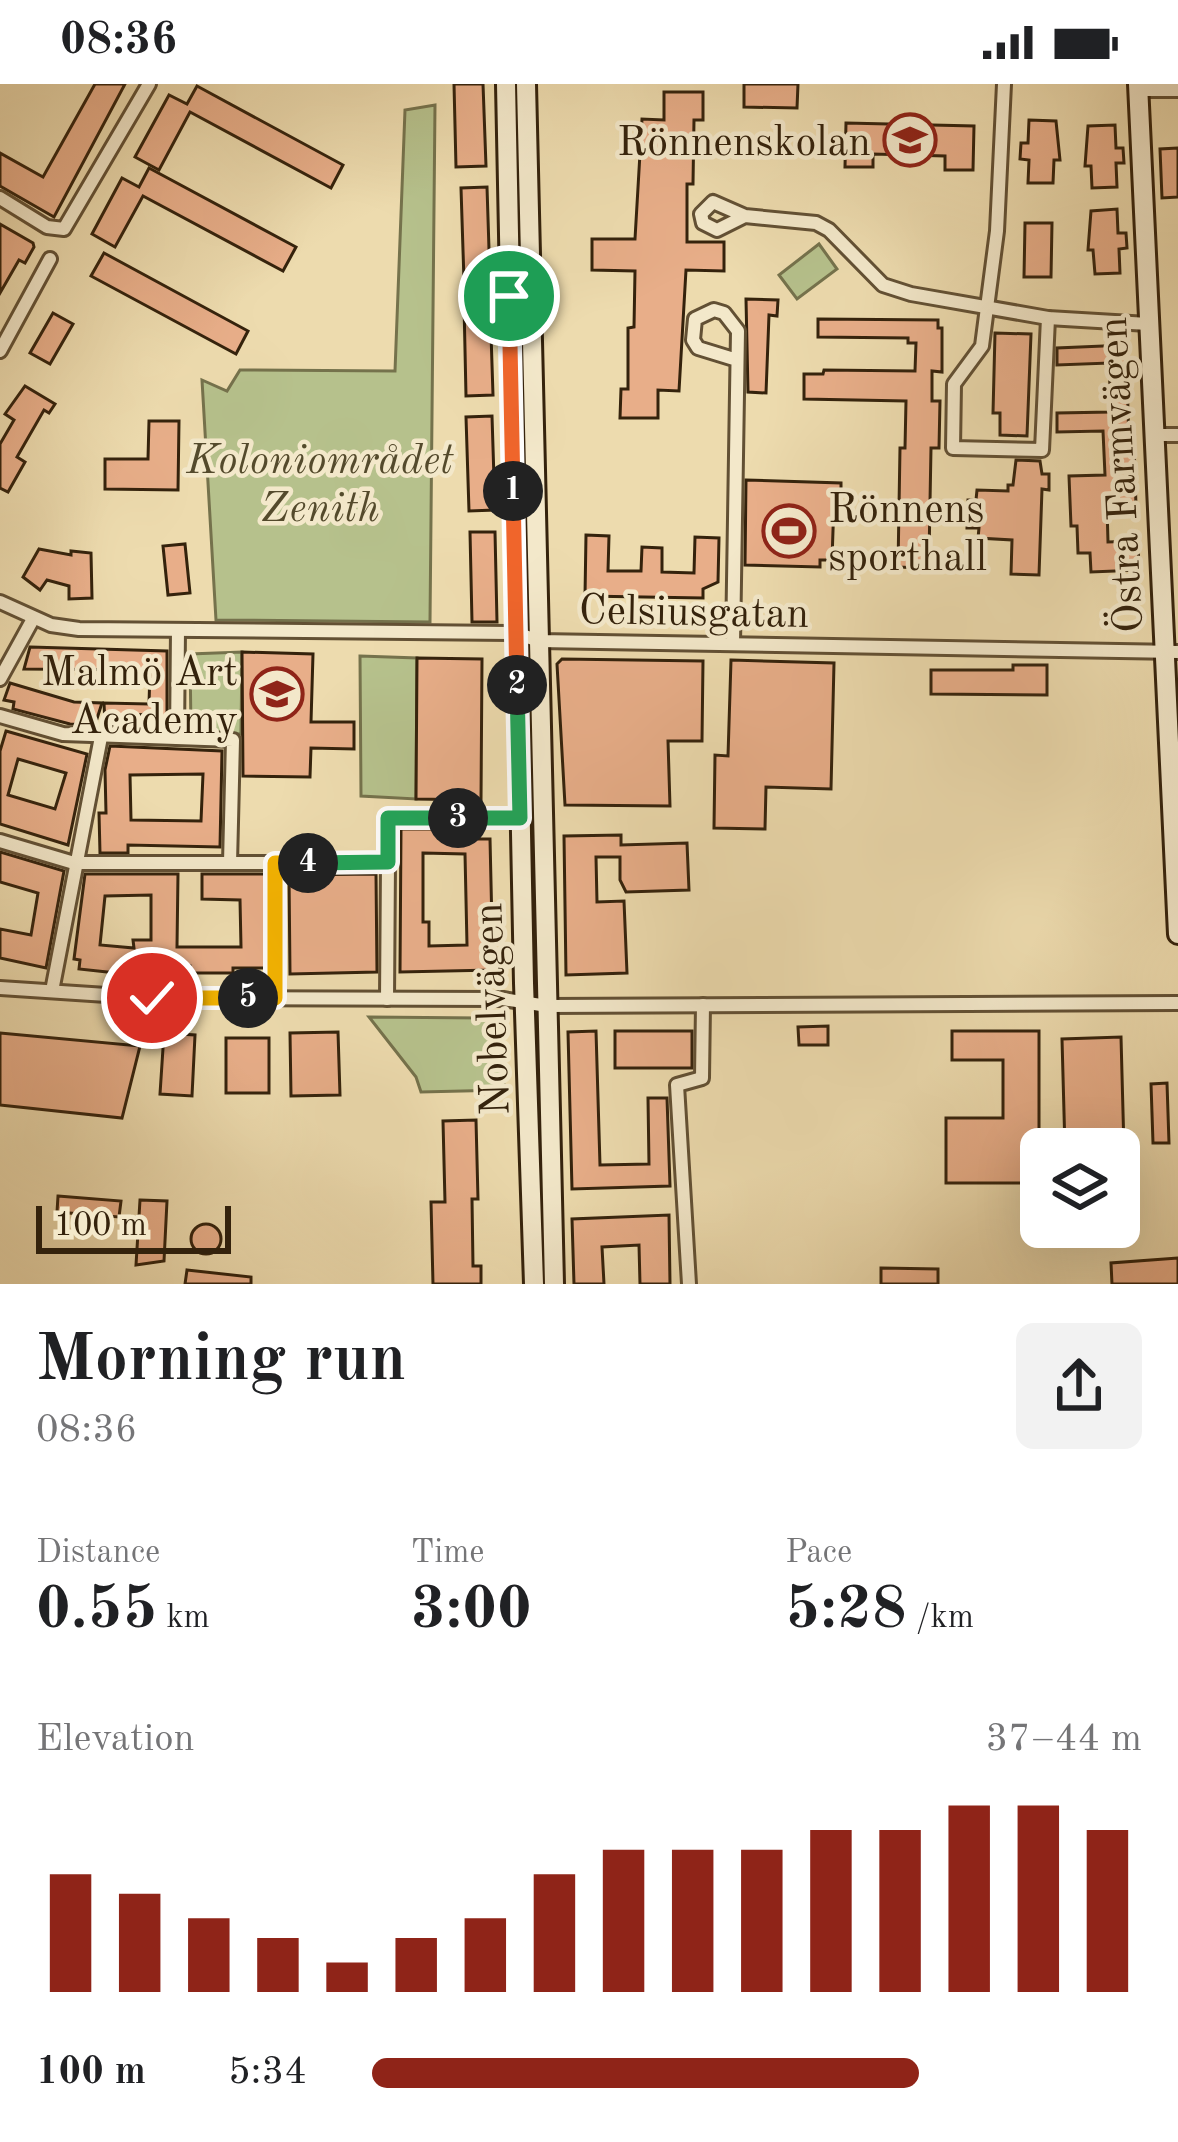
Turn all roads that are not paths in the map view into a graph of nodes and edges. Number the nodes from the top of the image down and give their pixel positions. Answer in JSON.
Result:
{"nodes":[{"id":1,"x":149,"y":84,"type":"edge"},
{"id":2,"x":506,"y":84,"type":"edge"},
{"id":3,"x":526,"y":84,"type":"edge"},
{"id":4,"x":1004,"y":84,"type":"edge"},
{"id":5,"x":1138,"y":87,"type":"edge"},
{"id":6,"x":1178,"y":90,"type":"edge"},
{"id":7,"x":0,"y":199,"type":"edge"},
{"id":8,"x":746,"y":216,"type":"dead end"},
{"id":9,"x":50,"y":259,"type":"dead end"},
{"id":10,"x":987,"y":306,"type":"junction"},
{"id":11,"x":1048,"y":318,"type":"junction"},
{"id":12,"x":1148,"y":325,"type":"junction"},
{"id":13,"x":0,"y":351,"type":"edge"},
{"id":14,"x":737,"y":360,"type":"junction"},
{"id":15,"x":1153,"y":435,"type":"junction"},
{"id":16,"x":1178,"y":435,"type":"edge"},
{"id":17,"x":0,"y":602,"type":"edge"},
{"id":18,"x":33,"y":619,"type":"junction"},
{"id":19,"x":178,"y":630,"type":"junction"},
{"id":20,"x":516,"y":633,"type":"junction"},
{"id":21,"x":539,"y":641,"type":"junction"},
{"id":22,"x":733,"y":644,"type":"junction"},
{"id":23,"x":1171,"y":651,"type":"edge"},
{"id":24,"x":0,"y":679,"type":"edge"},
{"id":25,"x":0,"y":716,"type":"edge"},
{"id":26,"x":101,"y":737,"type":"junction"},
{"id":27,"x":177,"y":739,"type":"junction"},
{"id":28,"x":520,"y":818,"type":"junction"},
{"id":29,"x":0,"y":841,"type":"edge"},
{"id":30,"x":388,"y":862,"type":"junction"},
{"id":31,"x":74,"y":863,"type":"junction"},
{"id":32,"x":230,"y":863,"type":"junction"},
{"id":33,"x":275,"y":863,"type":"junction"},
{"id":34,"x":1178,"y":934,"type":"edge"},
{"id":35,"x":0,"y":988,"type":"edge"},
{"id":36,"x":52,"y":991,"type":"junction"},
{"id":37,"x":275,"y":998,"type":"junction"},
{"id":38,"x":387,"y":999,"type":"junction"},
{"id":39,"x":524,"y":1002,"type":"junction"},
{"id":40,"x":1178,"y":1003,"type":"edge"},
{"id":41,"x":703,"y":1005,"type":"junction"},
{"id":42,"x":547,"y":1006,"type":"junction"},
{"id":43,"x":534,"y":1284,"type":"edge"},
{"id":44,"x":554,"y":1284,"type":"edge"},
{"id":45,"x":688,"y":1284,"type":"edge"}],
"edges":[{"from":1,"to":7,"type":"street"},
{"from":2,"to":20,"type":"main road","name":"Nobelvägen"},
{"from":3,"to":21,"type":"main road","name":"Nobelvägen"},
{"from":4,"to":10,"type":"street"},
{"from":5,"to":6,"type":"street"},
{"from":5,"to":12,"type":"main road","name":"Östra Farmvägen"},
{"from":8,"to":10,"type":"street"},
{"from":9,"to":13,"type":"street"},
{"from":10,"to":11,"type":"street"},
{"from":10,"to":11,"type":"street"},
{"from":11,"to":12,"type":"street"},
{"from":12,"to":15,"type":"main road","name":"Östra Farmvägen"},
{"from":14,"to":14,"type":"street"},
{"from":14,"to":22,"type":"street"},
{"from":15,"to":16,"type":"street"},
{"from":15,"to":23,"type":"main road","name":"Östra Farmvägen"},
{"from":17,"to":18,"type":"street","name":"Celsiusgatan"},
{"from":18,"to":19,"type":"street","name":"Celsiusgatan"},
{"from":18,"to":24,"type":"street"},
{"from":19,"to":20,"type":"street","name":"Celsiusgatan"},
{"from":19,"to":27,"type":"street"},
{"from":20,"to":21,"type":"street","name":"Celsiusgatan"},
{"from":20,"to":28,"type":"main road","name":"Nobelvägen"},
{"from":21,"to":22,"type":"street","name":"Celsiusgatan"},
{"from":21,"to":42,"type":"main road","name":"Nobelvägen"},
{"from":22,"to":23,"type":"street","name":"Celsiusgatan"},
{"from":23,"to":34,"type":"main road","name":"Östra Farmvägen"},
{"from":25,"to":26,"type":"street"},
{"from":26,"to":27,"type":"street"},
{"from":26,"to":31,"type":"street"},
{"from":27,"to":32,"type":"street"},
{"from":28,"to":30,"type":"street"},
{"from":28,"to":39,"type":"main road","name":"Nobelvägen"},
{"from":29,"to":31,"type":"street"},
{"from":30,"to":33,"type":"street"},
{"from":30,"to":38,"type":"street"},
{"from":31,"to":32,"type":"street"},
{"from":31,"to":36,"type":"street"},
{"from":32,"to":33,"type":"street"},
{"from":33,"to":37,"type":"street"},
{"from":35,"to":36,"type":"street"},
{"from":36,"to":37,"type":"street"},
{"from":37,"to":38,"type":"street"},
{"from":38,"to":39,"type":"street"},
{"from":39,"to":42,"type":"street"},
{"from":39,"to":43,"type":"main road","name":"Nobelvägen"},
{"from":40,"to":41,"type":"street"},
{"from":41,"to":42,"type":"street"},
{"from":41,"to":45,"type":"street"},
{"from":42,"to":44,"type":"main road","name":"Nobelvägen"}]}
